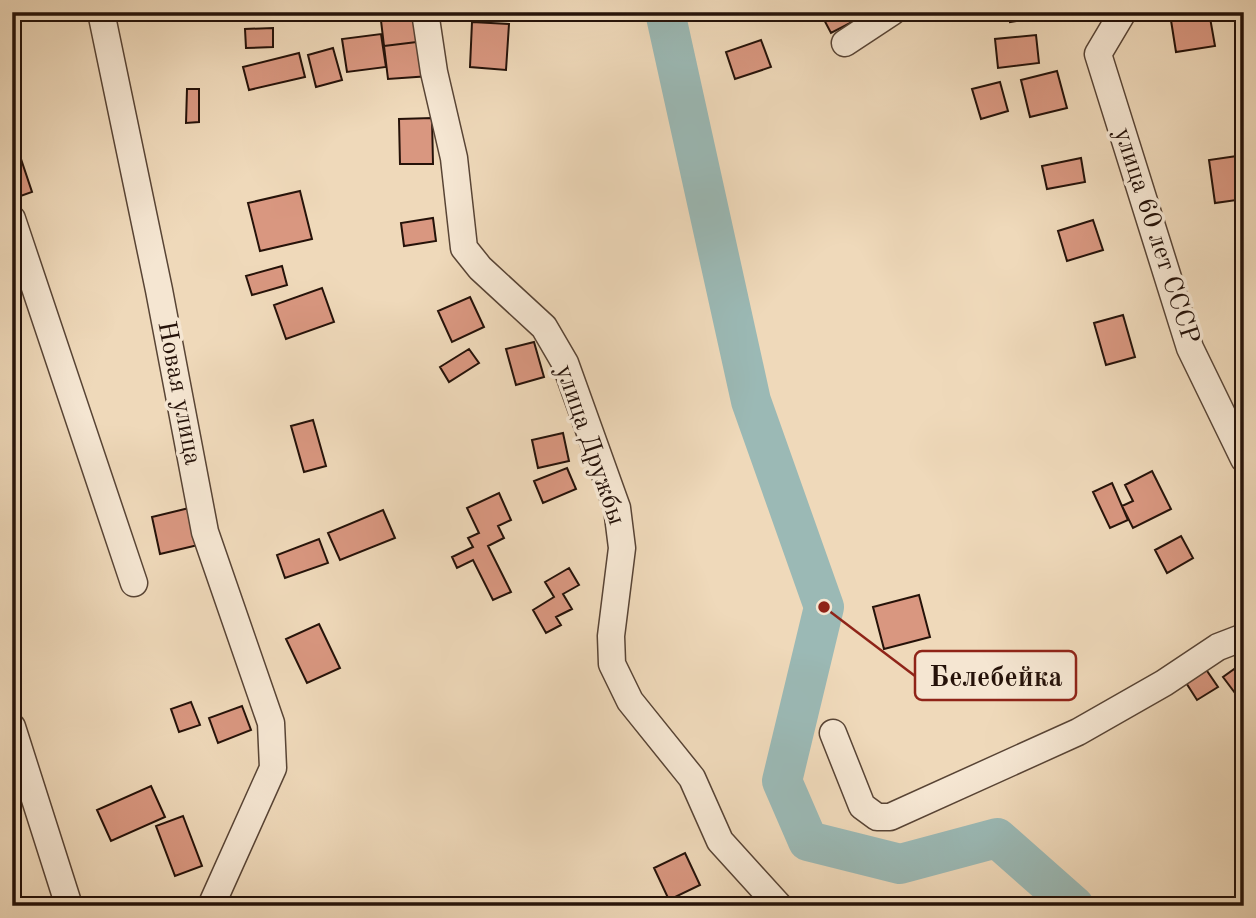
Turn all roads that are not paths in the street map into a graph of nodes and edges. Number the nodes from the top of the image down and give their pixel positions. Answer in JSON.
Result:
{"nodes":[{"id":1,"x":101,"y":12,"type":"edge"},
{"id":2,"x":425,"y":12,"type":"edge"},
{"id":3,"x":892,"y":12,"type":"edge"},
{"id":4,"x":1123,"y":12,"type":"edge"},
{"id":5,"x":845,"y":43,"type":"dead end"},
{"id":6,"x":12,"y":219,"type":"edge"},
{"id":7,"x":1244,"y":459,"type":"edge"},
{"id":8,"x":134,"y":583,"type":"dead end"},
{"id":9,"x":1244,"y":637,"type":"edge"},
{"id":10,"x":12,"y":727,"type":"edge"},
{"id":11,"x":833,"y":733,"type":"dead end"},
{"id":12,"x":69,"y":906,"type":"edge"},
{"id":13,"x":211,"y":906,"type":"edge"},
{"id":14,"x":779,"y":906,"type":"edge"}],
"edges":[{"from":1,"to":13,"type":"street","name":"Новая улица"},
{"from":2,"to":14,"type":"street","name":"улица Дружбы"},
{"from":3,"to":5,"type":"street"},
{"from":4,"to":7,"type":"street","name":"улица 60 лет СССР"},
{"from":6,"to":8,"type":"street"},
{"from":9,"to":11,"type":"street"},
{"from":10,"to":12,"type":"street"}]}
